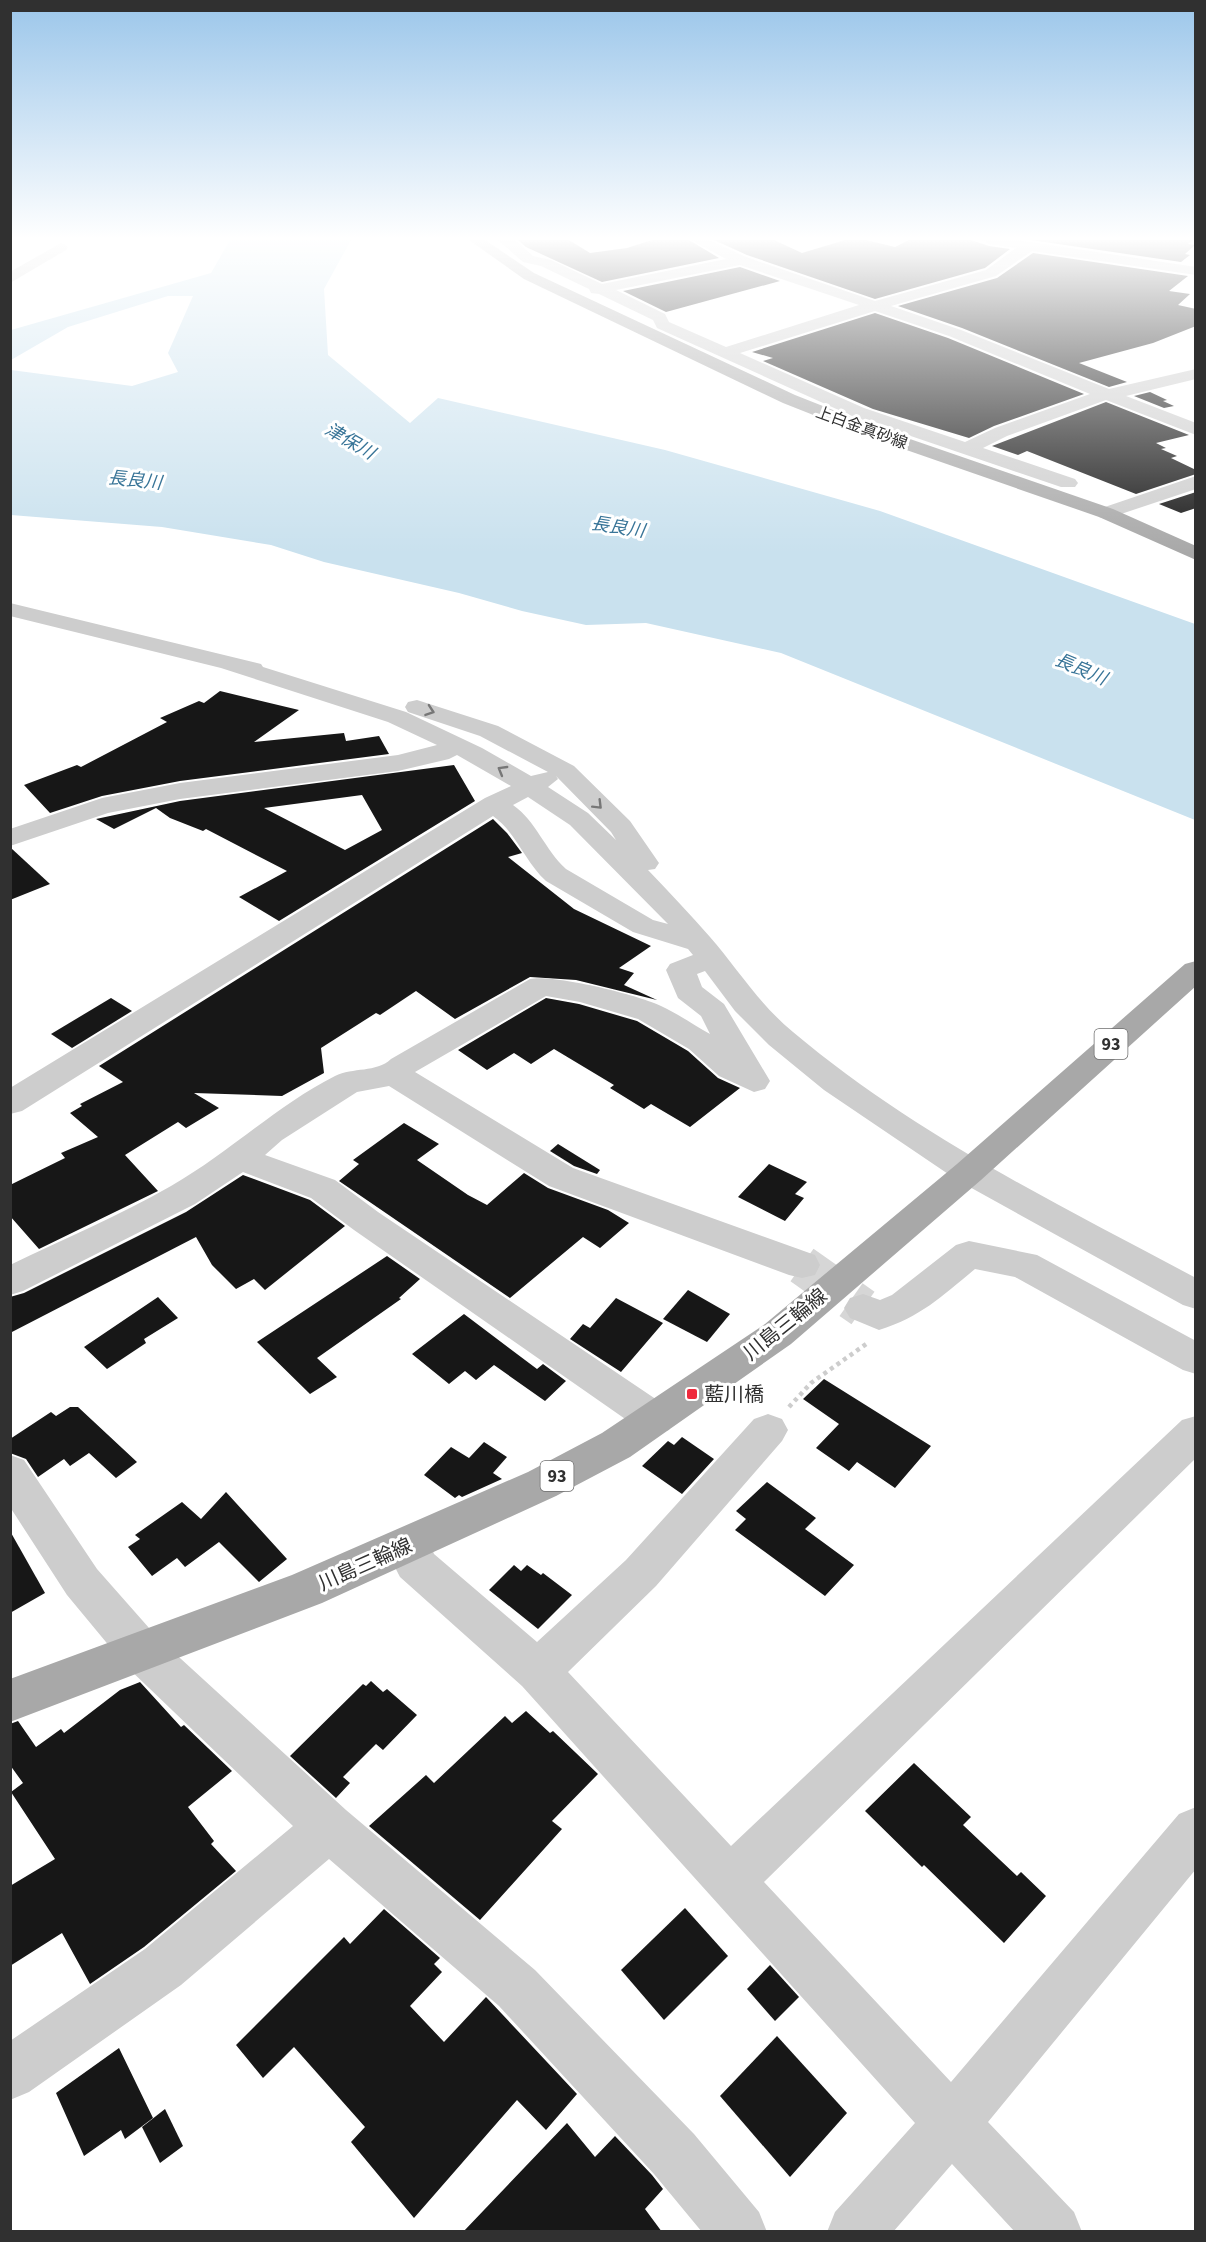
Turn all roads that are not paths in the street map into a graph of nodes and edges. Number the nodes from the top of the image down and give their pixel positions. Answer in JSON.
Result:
{"nodes":[{"id":1,"x":673,"y":345,"type":"edge"},
{"id":2,"x":707,"y":345,"type":"edge"},
{"id":3,"x":747,"y":345,"type":"edge"},
{"id":4,"x":980,"y":345,"type":"edge"},
{"id":5,"x":723,"y":352,"type":"junction"},
{"id":6,"x":1196,"y":374,"type":"edge"},
{"id":7,"x":1109,"y":394,"type":"junction"},
{"id":8,"x":1196,"y":430,"type":"edge"},
{"id":9,"x":966,"y":449,"type":"junction"},
{"id":10,"x":1196,"y":482,"type":"edge"},
{"id":11,"x":1068,"y":483,"type":"dead end"},
{"id":12,"x":1106,"y":513,"type":"junction"},
{"id":13,"x":1196,"y":554,"type":"edge"},
{"id":14,"x":10,"y":609,"type":"edge"},
{"id":15,"x":230,"y":664,"type":"junction"},
{"id":16,"x":456,"y":745,"type":"junction"},
{"id":17,"x":565,"y":771,"type":"junction"},
{"id":18,"x":529,"y":786,"type":"junction"},
{"id":19,"x":494,"y":804,"type":"junction"},
{"id":20,"x":11,"y":838,"type":"edge"},
{"id":21,"x":700,"y":944,"type":"junction"},
{"id":22,"x":1196,"y":970,"type":"edge"},
{"id":23,"x":394,"y":1074,"type":"junction"},
{"id":24,"x":10,"y":1103,"type":"edge"},
{"id":25,"x":240,"y":1158,"type":"junction"},
{"id":26,"x":969,"y":1172,"type":"junction"},
{"id":27,"x":802,"y":1265,"type":"tunnel mouth"},
{"id":28,"x":10,"y":1281,"type":"edge"},
{"id":29,"x":1196,"y":1295,"type":"edge"},
{"id":30,"x":871,"y":1312,"type":"road end"},
{"id":31,"x":1196,"y":1359,"type":"edge"},
{"id":32,"x":655,"y":1419,"type":"junction"},
{"id":33,"x":768,"y":1430,"type":"road end"},
{"id":34,"x":1196,"y":1432,"type":"edge"},
{"id":35,"x":10,"y":1472,"type":"edge"},
{"id":36,"x":410,"y":1544,"type":"junction"},
{"id":37,"x":141,"y":1652,"type":"junction"},
{"id":38,"x":538,"y":1671,"type":"junction"},
{"id":39,"x":10,"y":1701,"type":"edge"},
{"id":40,"x":329,"y":1827,"type":"junction"},
{"id":41,"x":1196,"y":1832,"type":"edge"},
{"id":42,"x":730,"y":1881,"type":"junction"},
{"id":43,"x":10,"y":2073,"type":"edge"},
{"id":44,"x":952,"y":2123,"type":"junction"},
{"id":45,"x":739,"y":2232,"type":"edge"},
{"id":46,"x":855,"y":2232,"type":"edge"},
{"id":47,"x":1054,"y":2232,"type":"edge"}],
"edges":[{"from":1,"to":12,"type":"main road","name":"上白金真砂線"},
{"from":2,"to":5,"type":"street"},
{"from":3,"to":5,"type":"street"},
{"from":4,"to":7,"type":"street"},
{"from":5,"to":9,"type":"street"},
{"from":6,"to":7,"type":"street"},
{"from":7,"to":8,"type":"street"},
{"from":7,"to":9,"type":"street"},
{"from":9,"to":11,"type":"street"},
{"from":10,"to":12,"type":"street"},
{"from":12,"to":13,"type":"main road","name":"上白金真砂線"},
{"from":14,"to":15,"type":"street"},
{"from":15,"to":16,"type":"street"},
{"from":15,"to":17,"type":"street","one_way":true},
{"from":18,"to":16,"type":"street","one_way":true},
{"from":16,"to":20,"type":"street"},
{"from":17,"to":18,"type":"street"},
{"from":17,"to":21,"type":"street","one_way":true},
{"from":18,"to":19,"type":"street"},
{"from":18,"to":21,"type":"street"},
{"from":19,"to":21,"type":"street"},
{"from":19,"to":24,"type":"street"},
{"from":21,"to":23,"type":"street"},
{"from":21,"to":26,"type":"street"},
{"from":22,"to":26,"type":"main road","name":"川島三輪線","number":"93"},
{"from":23,"to":25,"type":"street"},
{"from":23,"to":27,"type":"street"},
{"from":25,"to":28,"type":"street"},
{"from":25,"to":32,"type":"street"},
{"from":26,"to":29,"type":"street"},
{"from":26,"to":32,"type":"main road","name":"川島三輪線","number":"93"},
{"from":30,"to":31,"type":"street"},
{"from":32,"to":36,"type":"main road","name":"川島三輪線","number":"93"},
{"from":33,"to":38,"type":"street"},
{"from":34,"to":42,"type":"street"},
{"from":35,"to":37,"type":"street"},
{"from":36,"to":37,"type":"main road","name":"川島三輪線","number":"93"},
{"from":36,"to":38,"type":"street"},
{"from":37,"to":39,"type":"main road","name":"川島三輪線","number":"93"},
{"from":37,"to":40,"type":"street"},
{"from":38,"to":42,"type":"street"},
{"from":40,"to":43,"type":"street"},
{"from":40,"to":45,"type":"street"},
{"from":41,"to":44,"type":"street"},
{"from":42,"to":44,"type":"street"},
{"from":44,"to":46,"type":"street"},
{"from":44,"to":47,"type":"street"}]}
